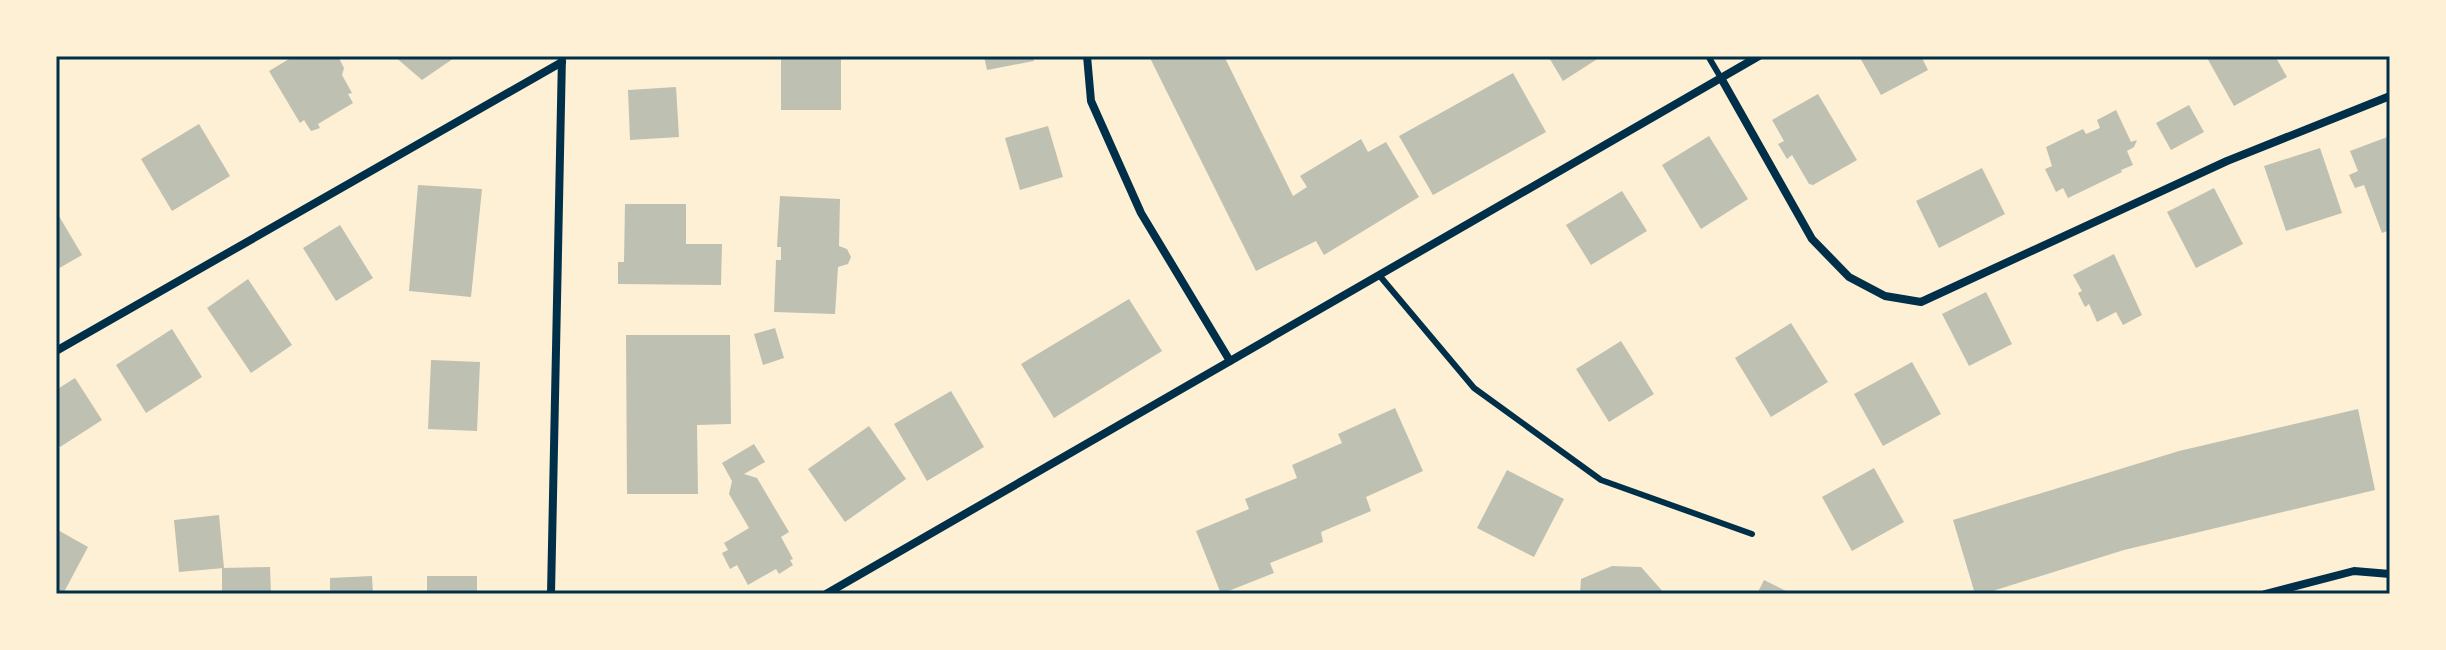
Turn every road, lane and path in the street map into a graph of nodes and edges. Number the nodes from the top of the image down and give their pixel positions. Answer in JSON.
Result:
{"nodes":[{"id":1,"x":1087,"y":56,"type":"edge"},
{"id":2,"x":1708,"y":56,"type":"edge"},
{"id":3,"x":1759,"y":56,"type":"edge"},
{"id":4,"x":562,"y":59,"type":"edge"},
{"id":5,"x":1721,"y":78,"type":"junction"},
{"id":6,"x":2390,"y":96,"type":"edge"},
{"id":7,"x":1379,"y":275,"type":"junction"},
{"id":8,"x":56,"y":351,"type":"edge"},
{"id":9,"x":1230,"y":361,"type":"junction"},
{"id":10,"x":1752,"y":534,"type":"dead end"},
{"id":11,"x":2390,"y":574,"type":"edge"},
{"id":12,"x":551,"y":594,"type":"edge"},
{"id":13,"x":826,"y":594,"type":"edge"},
{"id":14,"x":2265,"y":594,"type":"edge"}],
"edges":[{"from":1,"to":9,"type":"street"},
{"from":2,"to":5,"type":"lane"},
{"from":3,"to":5,"type":"street"},
{"from":4,"to":8,"type":"street"},
{"from":4,"to":12,"type":"street"},
{"from":5,"to":6,"type":"street"},
{"from":5,"to":7,"type":"street"},
{"from":7,"to":9,"type":"street"},
{"from":7,"to":10,"type":"lane"},
{"from":9,"to":13,"type":"street"},
{"from":11,"to":14,"type":"street"}]}
